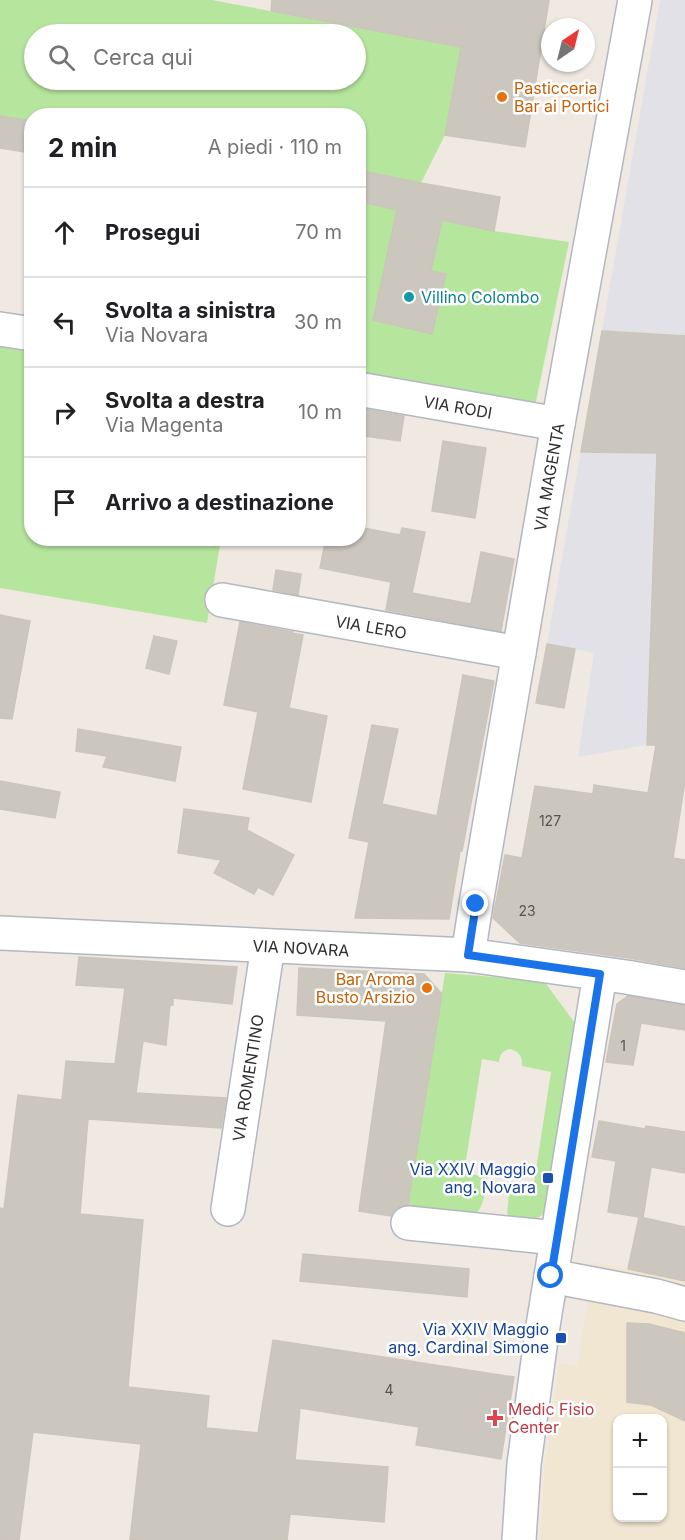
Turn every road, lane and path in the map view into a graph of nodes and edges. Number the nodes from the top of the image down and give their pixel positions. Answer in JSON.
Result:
{"nodes":[{"id":1,"x":635,"y":0,"type":"edge"},
{"id":2,"x":0,"y":328,"type":"edge"},
{"id":3,"x":24,"y":332,"type":"edge"},
{"id":4,"x":366,"y":391,"type":"edge"},
{"id":5,"x":558,"y":424,"type":"junction"},
{"id":6,"x":222,"y":600,"type":"dead end"},
{"id":7,"x":519,"y":653,"type":"junction"},
{"id":8,"x":0,"y":933,"type":"edge"},
{"id":9,"x":268,"y":946,"type":"junction"},
{"id":10,"x":468,"y":955,"type":"junction"},
{"id":11,"x":600,"y":974,"type":"junction"},
{"id":12,"x":685,"y":987,"type":"edge"},
{"id":13,"x":228,"y":1209,"type":"dead end"},
{"id":14,"x":408,"y":1223,"type":"dead end"},
{"id":15,"x":557,"y":1238,"type":"junction"},
{"id":16,"x":551,"y":1276,"type":"junction"},
{"id":17,"x":685,"y":1304,"type":"edge"},
{"id":18,"x":519,"y":1540,"type":"edge"}],
"edges":[{"from":1,"to":5,"type":"street","name":"VIA MAGENTA"},
{"from":2,"to":3,"type":"street"},
{"from":4,"to":5,"type":"street","name":"VIA RODI"},
{"from":5,"to":7,"type":"street","name":"VIA MAGENTA"},
{"from":6,"to":7,"type":"street","name":"VIA LERO"},
{"from":7,"to":10,"type":"street","name":"VIA MAGENTA"},
{"from":8,"to":9,"type":"street","name":"VIA NOVARA"},
{"from":9,"to":10,"type":"street","name":"VIA NOVARA"},
{"from":9,"to":13,"type":"street","name":"VIA ROMENTINO"},
{"from":10,"to":11,"type":"street","name":"VIA NOVARA"},
{"from":11,"to":12,"type":"street","name":"VIA NOVARA"},
{"from":11,"to":15,"type":"street"},
{"from":14,"to":15,"type":"street"},
{"from":15,"to":16,"type":"street"},
{"from":16,"to":17,"type":"street"},
{"from":16,"to":18,"type":"street"}]}
